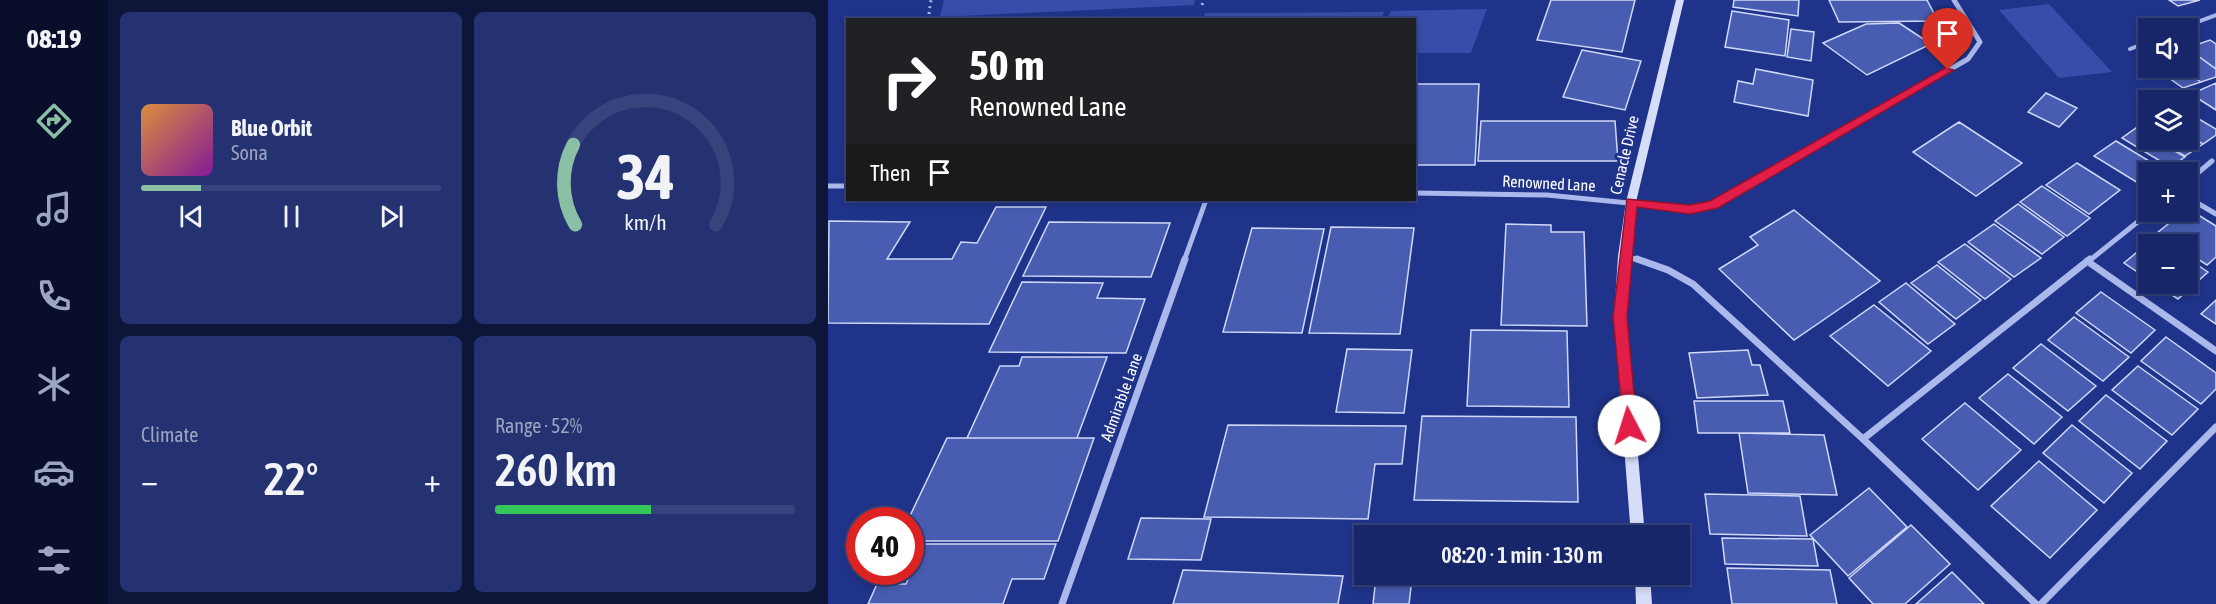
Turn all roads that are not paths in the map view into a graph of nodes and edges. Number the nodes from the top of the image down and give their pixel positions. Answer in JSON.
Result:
{"nodes":[{"id":1,"x":1680,"y":0,"type":"edge"},
{"id":2,"x":1954,"y":0,"type":"edge"},
{"id":3,"x":2216,"y":15,"type":"edge"},
{"id":4,"x":2198,"y":22,"type":"edge"},
{"id":5,"x":2138,"y":46,"type":"edge"},
{"id":6,"x":2130,"y":49,"type":"dead end"},
{"id":7,"x":2212,"y":161,"type":"dead end"},
{"id":8,"x":2198,"y":173,"type":"edge"},
{"id":9,"x":828,"y":186,"type":"edge"},
{"id":10,"x":846,"y":186,"type":"edge"},
{"id":11,"x":1416,"y":193,"type":"edge"},
{"id":12,"x":1206,"y":201,"type":"edge"},
{"id":13,"x":1631,"y":202,"type":"junction"},
{"id":14,"x":2198,"y":203,"type":"edge"},
{"id":15,"x":2216,"y":214,"type":"edge"},
{"id":16,"x":2138,"y":221,"type":"edge"},
{"id":17,"x":1624,"y":256,"type":"junction"},
{"id":18,"x":2087,"y":261,"type":"junction"},
{"id":19,"x":2216,"y":351,"type":"edge"},
{"id":20,"x":2216,"y":427,"type":"edge"},
{"id":21,"x":1863,"y":439,"type":"junction"},
{"id":22,"x":1637,"y":525,"type":"edge"},
{"id":23,"x":1643,"y":585,"type":"edge"},
{"id":24,"x":1062,"y":604,"type":"edge"},
{"id":25,"x":1644,"y":604,"type":"edge"},
{"id":26,"x":2037,"y":604,"type":"edge"},
{"id":27,"x":2041,"y":604,"type":"edge"}],
"edges":[{"from":1,"to":13,"type":"street","name":"Cenacle Drive"},
{"from":2,"to":13,"type":"street","name":"Renowned Lane"},
{"from":3,"to":4,"type":"lane"},
{"from":5,"to":6,"type":"lane"},
{"from":7,"to":8,"type":"street"},
{"from":9,"to":10,"type":"street"},
{"from":11,"to":13,"type":"street","name":"Renowned Lane"},
{"from":12,"to":24,"type":"street","name":"Admirable Lane"},
{"from":13,"to":17,"type":"street","name":"Cenacle Drive"},
{"from":14,"to":15,"type":"street"},
{"from":16,"to":18,"type":"street"},
{"from":17,"to":21,"type":"street"},
{"from":17,"to":22,"type":"street","name":"Cenacle Drive"},
{"from":18,"to":19,"type":"street"},
{"from":18,"to":21,"type":"street"},
{"from":20,"to":27,"type":"street"},
{"from":21,"to":26,"type":"street"},
{"from":23,"to":25,"type":"street"}]}
